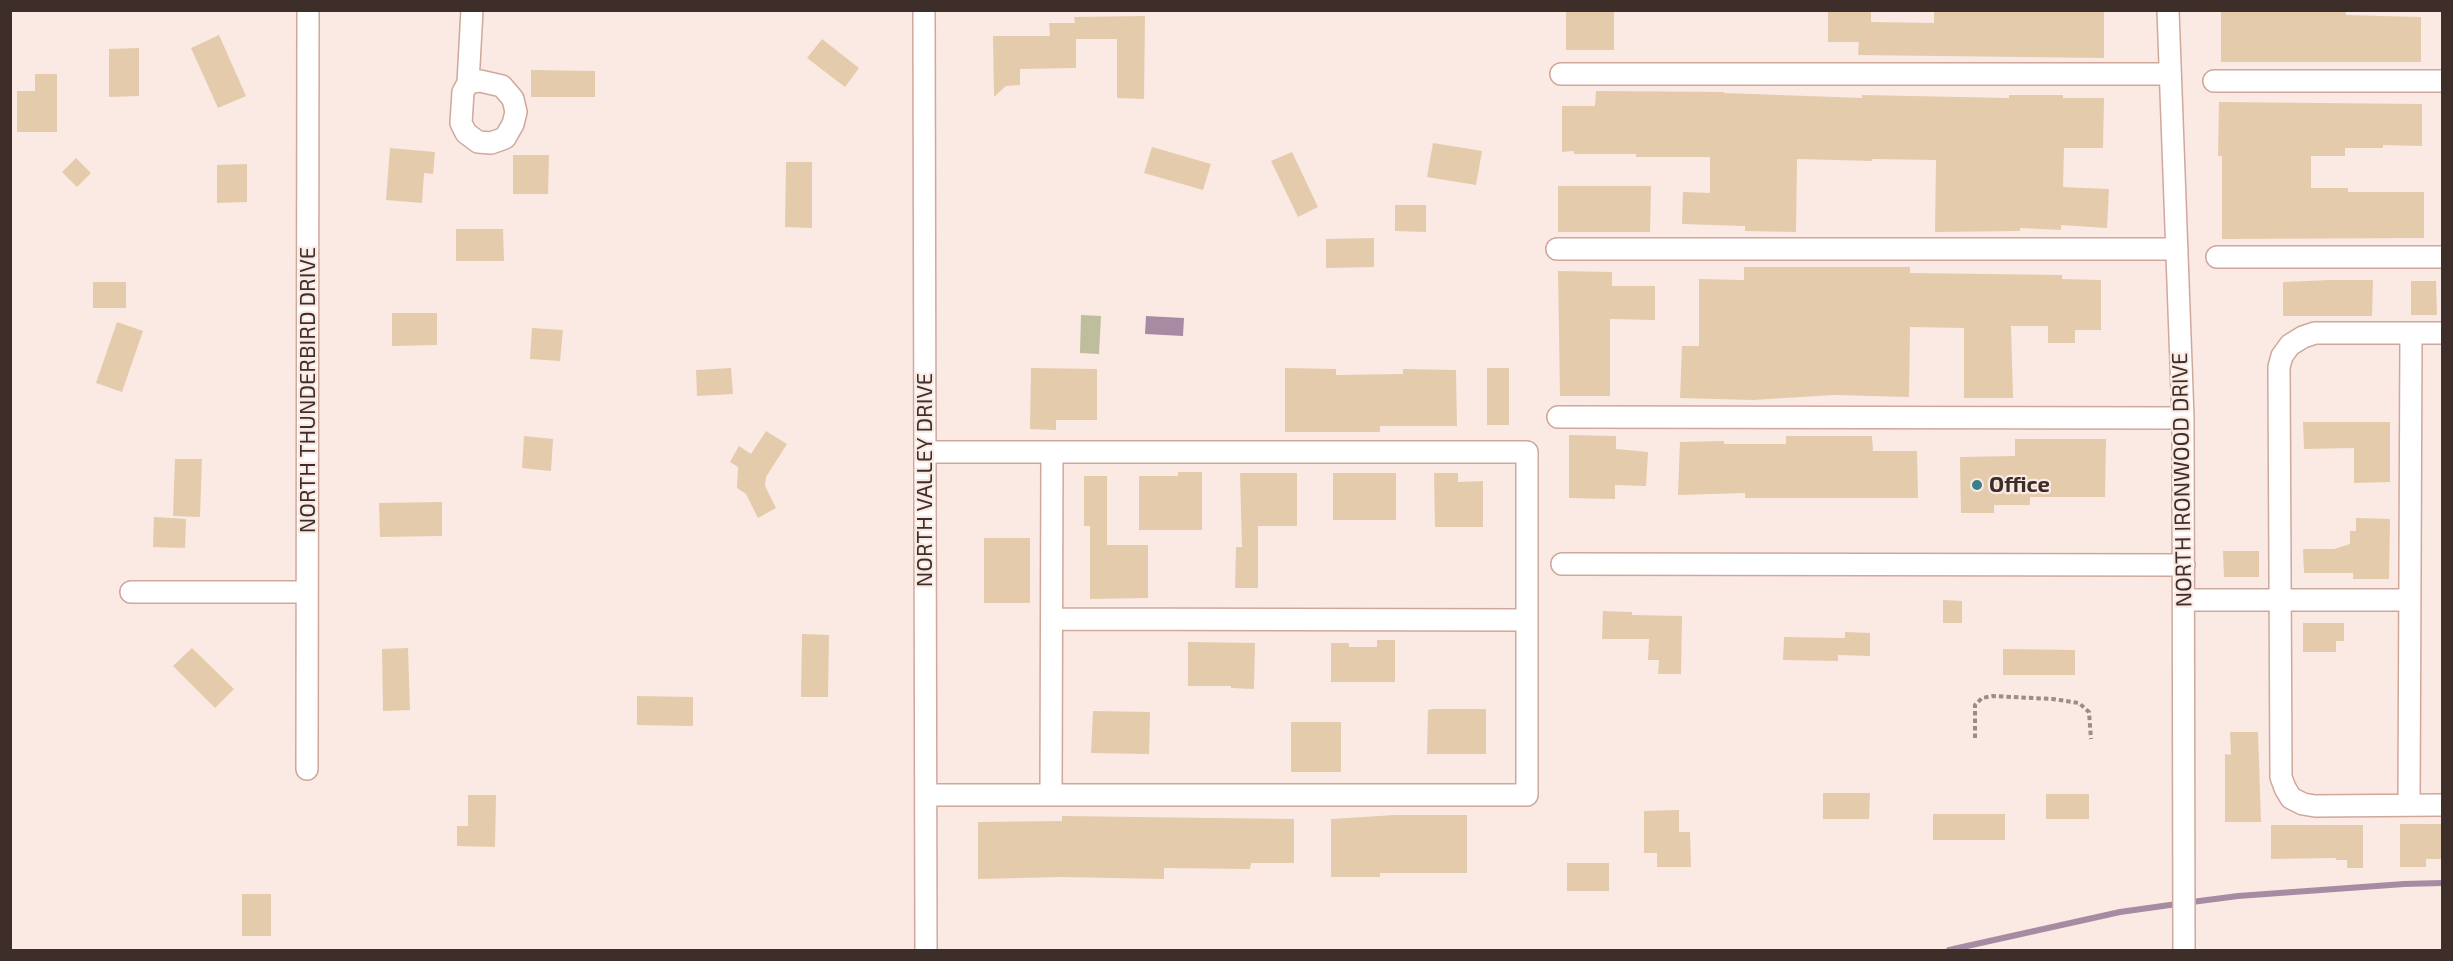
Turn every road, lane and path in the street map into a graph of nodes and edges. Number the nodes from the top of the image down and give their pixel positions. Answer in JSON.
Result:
{"nodes":[{"id":1,"x":308,"y":10,"type":"edge"},
{"id":2,"x":472,"y":10,"type":"edge"},
{"id":3,"x":924,"y":10,"type":"edge"},
{"id":4,"x":2168,"y":10,"type":"edge"},
{"id":5,"x":2170,"y":74,"type":"junction"},
{"id":6,"x":1561,"y":75,"type":"dead end"},
{"id":7,"x":2214,"y":81,"type":"dead end"},
{"id":8,"x":2442,"y":81,"type":"edge"},
{"id":9,"x":468,"y":83,"type":"dead end"},
{"id":10,"x":1557,"y":249,"type":"dead end"},
{"id":11,"x":2177,"y":249,"type":"junction"},
{"id":12,"x":2217,"y":257,"type":"dead end"},
{"id":13,"x":2442,"y":257,"type":"edge"},
{"id":14,"x":2411,"y":333,"type":"junction"},
{"id":15,"x":2442,"y":333,"type":"edge"},
{"id":16,"x":1558,"y":417,"type":"dead end"},
{"id":17,"x":2183,"y":418,"type":"junction"},
{"id":18,"x":925,"y":452,"type":"junction"},
{"id":19,"x":1052,"y":452,"type":"junction"},
{"id":20,"x":1562,"y":564,"type":"dead end"},
{"id":21,"x":2184,"y":565,"type":"junction"},
{"id":22,"x":131,"y":592,"type":"dead end"},
{"id":23,"x":307,"y":592,"type":"junction"},
{"id":24,"x":2184,"y":600,"type":"junction"},
{"id":25,"x":2280,"y":600,"type":"junction"},
{"id":26,"x":2410,"y":600,"type":"junction"},
{"id":27,"x":1052,"y":619,"type":"junction"},
{"id":28,"x":1527,"y":620,"type":"junction"},
{"id":29,"x":1975,"y":738,"type":"dead end"},
{"id":30,"x":2091,"y":739,"type":"dead end"},
{"id":31,"x":307,"y":769,"type":"dead end"},
{"id":32,"x":926,"y":795,"type":"junction"},
{"id":33,"x":1051,"y":795,"type":"junction"},
{"id":34,"x":2409,"y":805,"type":"junction"},
{"id":35,"x":2442,"y":805,"type":"edge"},
{"id":36,"x":926,"y":951,"type":"edge"},
{"id":37,"x":2184,"y":951,"type":"edge"}],
"edges":[{"from":1,"to":23,"type":"street","name":"NORTH THUNDERBIRD DRIVE"},
{"from":2,"to":9,"type":"street"},
{"from":3,"to":18,"type":"street","name":"NORTH VALLEY DRIVE"},
{"from":4,"to":5,"type":"street","name":"NORTH IRONWOOD DRIVE"},
{"from":5,"to":6,"type":"street"},
{"from":5,"to":11,"type":"street","name":"NORTH IRONWOOD DRIVE"},
{"from":7,"to":8,"type":"street"},
{"from":10,"to":11,"type":"street"},
{"from":11,"to":17,"type":"street","name":"NORTH IRONWOOD DRIVE"},
{"from":12,"to":13,"type":"street"},
{"from":14,"to":15,"type":"street"},
{"from":14,"to":25,"type":"street"},
{"from":14,"to":26,"type":"street"},
{"from":16,"to":17,"type":"street"},
{"from":17,"to":21,"type":"street","name":"NORTH IRONWOOD DRIVE"},
{"from":18,"to":19,"type":"street"},
{"from":18,"to":32,"type":"street","name":"NORTH VALLEY DRIVE"},
{"from":19,"to":27,"type":"street"},
{"from":19,"to":28,"type":"street"},
{"from":20,"to":21,"type":"street"},
{"from":21,"to":24,"type":"street","name":"NORTH IRONWOOD DRIVE"},
{"from":22,"to":23,"type":"street"},
{"from":23,"to":31,"type":"street","name":"NORTH THUNDERBIRD DRIVE"},
{"from":24,"to":25,"type":"street"},
{"from":24,"to":37,"type":"street","name":"NORTH IRONWOOD DRIVE"},
{"from":25,"to":26,"type":"street"},
{"from":25,"to":34,"type":"street"},
{"from":26,"to":34,"type":"street"},
{"from":27,"to":28,"type":"street"},
{"from":27,"to":33,"type":"street"},
{"from":28,"to":33,"type":"street"},
{"from":29,"to":30,"type":"path"},
{"from":32,"to":33,"type":"street"},
{"from":32,"to":36,"type":"street","name":"NORTH VALLEY DRIVE"},
{"from":34,"to":35,"type":"street"}]}
